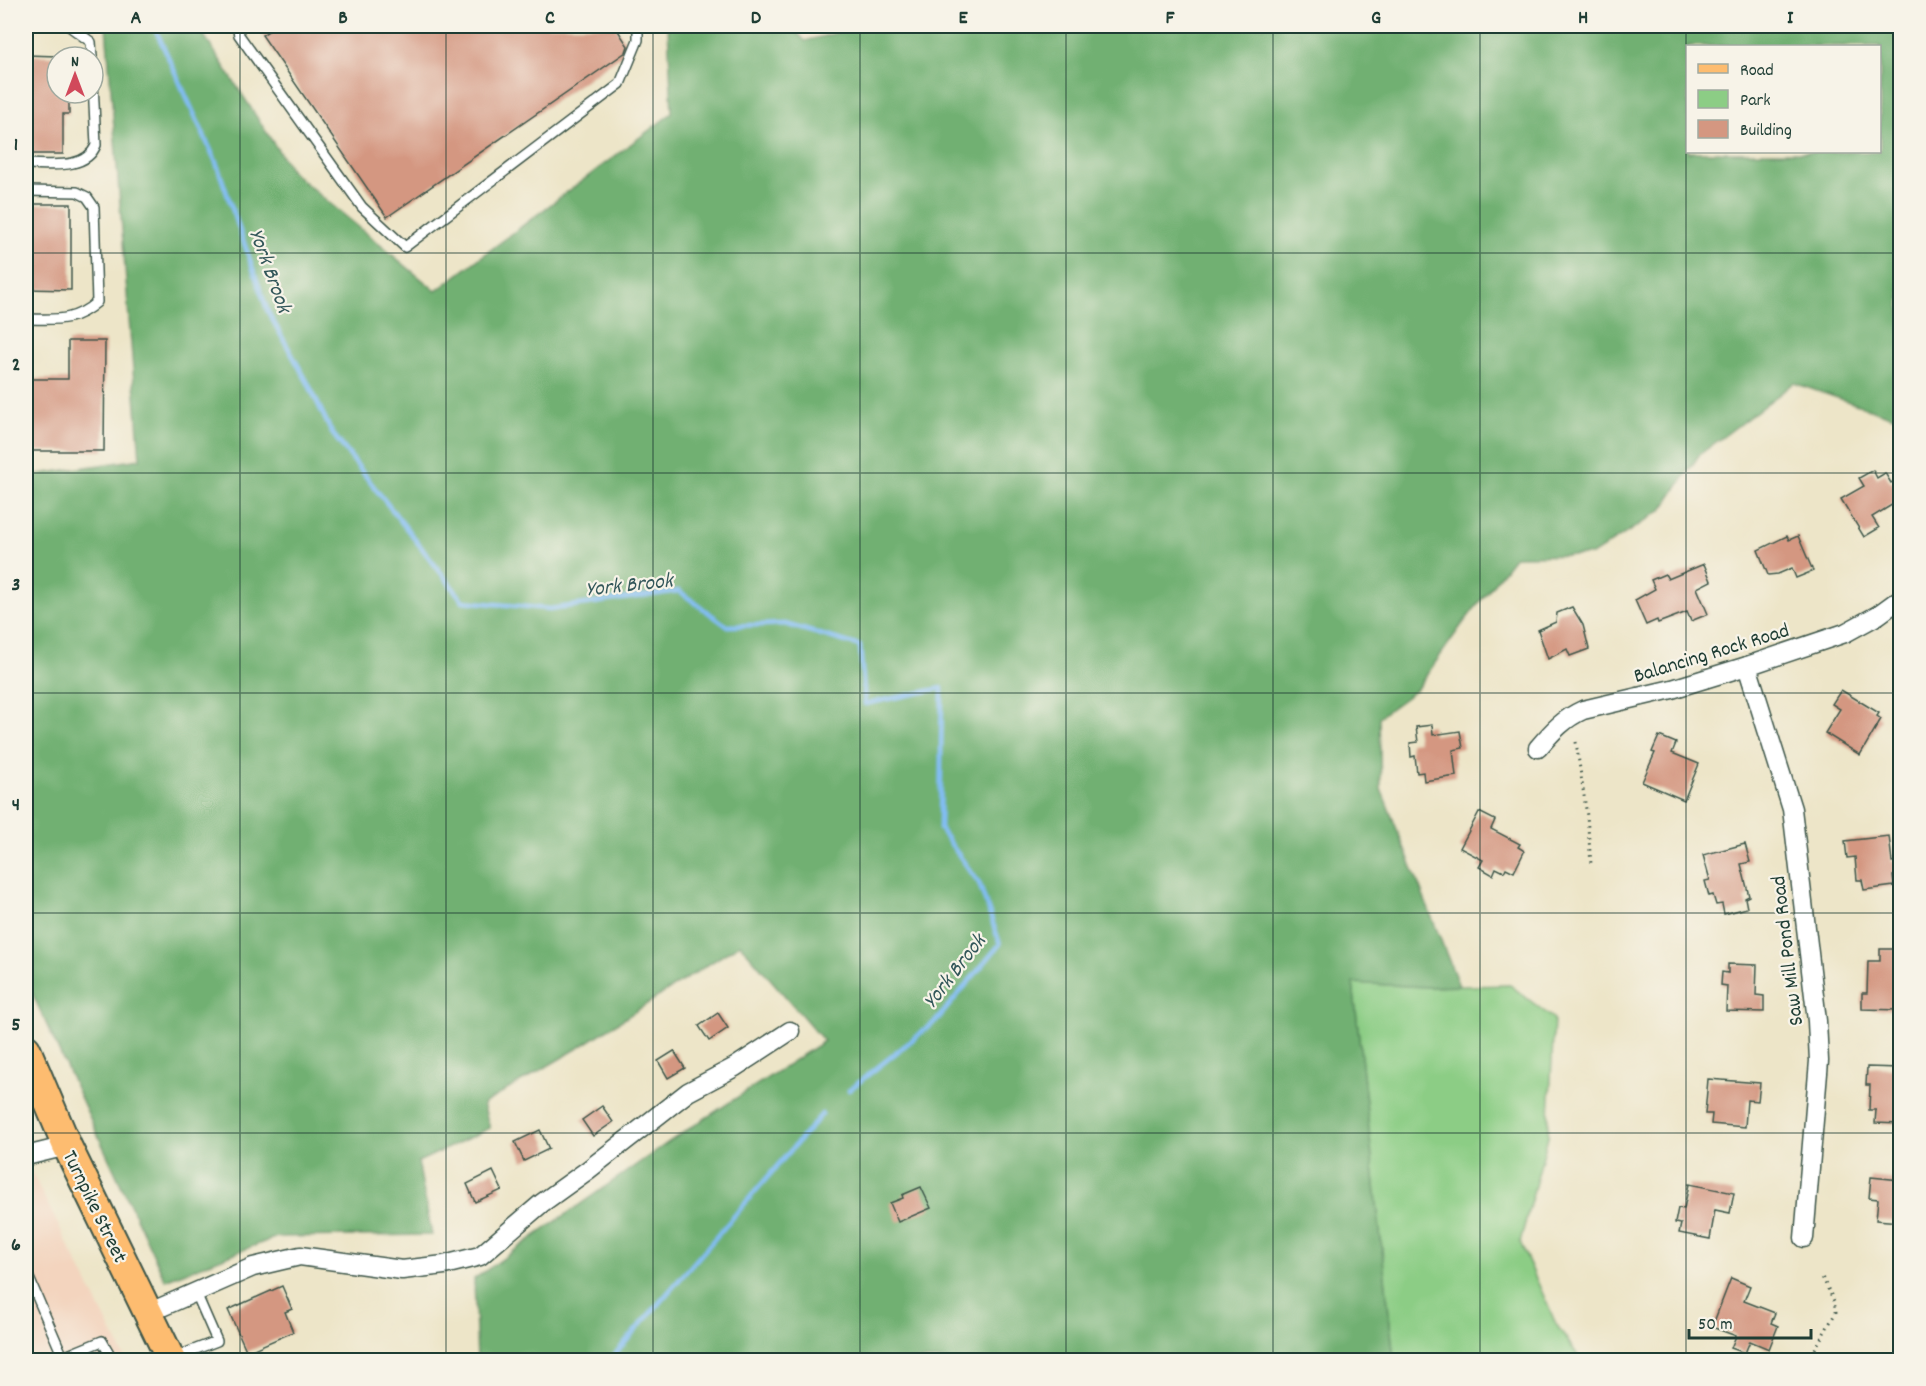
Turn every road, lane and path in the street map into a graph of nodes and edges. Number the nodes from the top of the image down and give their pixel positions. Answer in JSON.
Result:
{"nodes":[{"id":1,"x":69,"y":26,"type":"edge"},
{"id":2,"x":237,"y":26,"type":"edge"},
{"id":3,"x":638,"y":26,"type":"edge"},
{"id":4,"x":91,"y":45,"type":"edge"},
{"id":5,"x":94,"y":105,"type":"edge"},
{"id":6,"x":26,"y":164,"type":"edge"},
{"id":7,"x":26,"y":191,"type":"edge"},
{"id":8,"x":26,"y":319,"type":"edge"},
{"id":9,"x":1900,"y":599,"type":"edge"},
{"id":10,"x":1747,"y":666,"type":"junction"},
{"id":11,"x":1575,"y":742,"type":"dead end"},
{"id":12,"x":1538,"y":748,"type":"dead end"},
{"id":13,"x":1591,"y":864,"type":"dead end"},
{"id":14,"x":790,"y":1030,"type":"dead end"},
{"id":15,"x":26,"y":1049,"type":"edge"},
{"id":16,"x":67,"y":1146,"type":"junction"},
{"id":17,"x":26,"y":1156,"type":"edge"},
{"id":18,"x":1804,"y":1238,"type":"dead end"},
{"id":19,"x":26,"y":1271,"type":"edge"},
{"id":20,"x":1822,"y":1277,"type":"dead end"},
{"id":21,"x":196,"y":1293,"type":"junction"},
{"id":22,"x":148,"y":1313,"type":"junction"},
{"id":23,"x":1815,"y":1349,"type":"dead end"},
{"id":24,"x":64,"y":1359,"type":"edge"},
{"id":25,"x":113,"y":1360,"type":"edge"},
{"id":26,"x":171,"y":1360,"type":"edge"}],
"edges":[{"from":1,"to":4,"type":"lane"},
{"from":2,"to":3,"type":"lane"},
{"from":5,"to":6,"type":"lane"},
{"from":7,"to":8,"type":"lane"},
{"from":9,"to":10,"type":"street","name":"Balancing Rock Road"},
{"from":10,"to":12,"type":"street","name":"Balancing Rock Road"},
{"from":10,"to":18,"type":"street","name":"Saw Mill Pond Road"},
{"from":11,"to":13,"type":"path"},
{"from":14,"to":21,"type":"street"},
{"from":15,"to":16,"type":"main road","name":"Turnpike Street"},
{"from":16,"to":17,"type":"street"},
{"from":16,"to":22,"type":"main road","name":"Turnpike Street"},
{"from":19,"to":24,"type":"lane"},
{"from":20,"to":23,"type":"path"},
{"from":21,"to":22,"type":"street"},
{"from":21,"to":26,"type":"lane"},
{"from":22,"to":26,"type":"main road","name":"Turnpike Street"},
{"from":24,"to":25,"type":"lane"}]}
